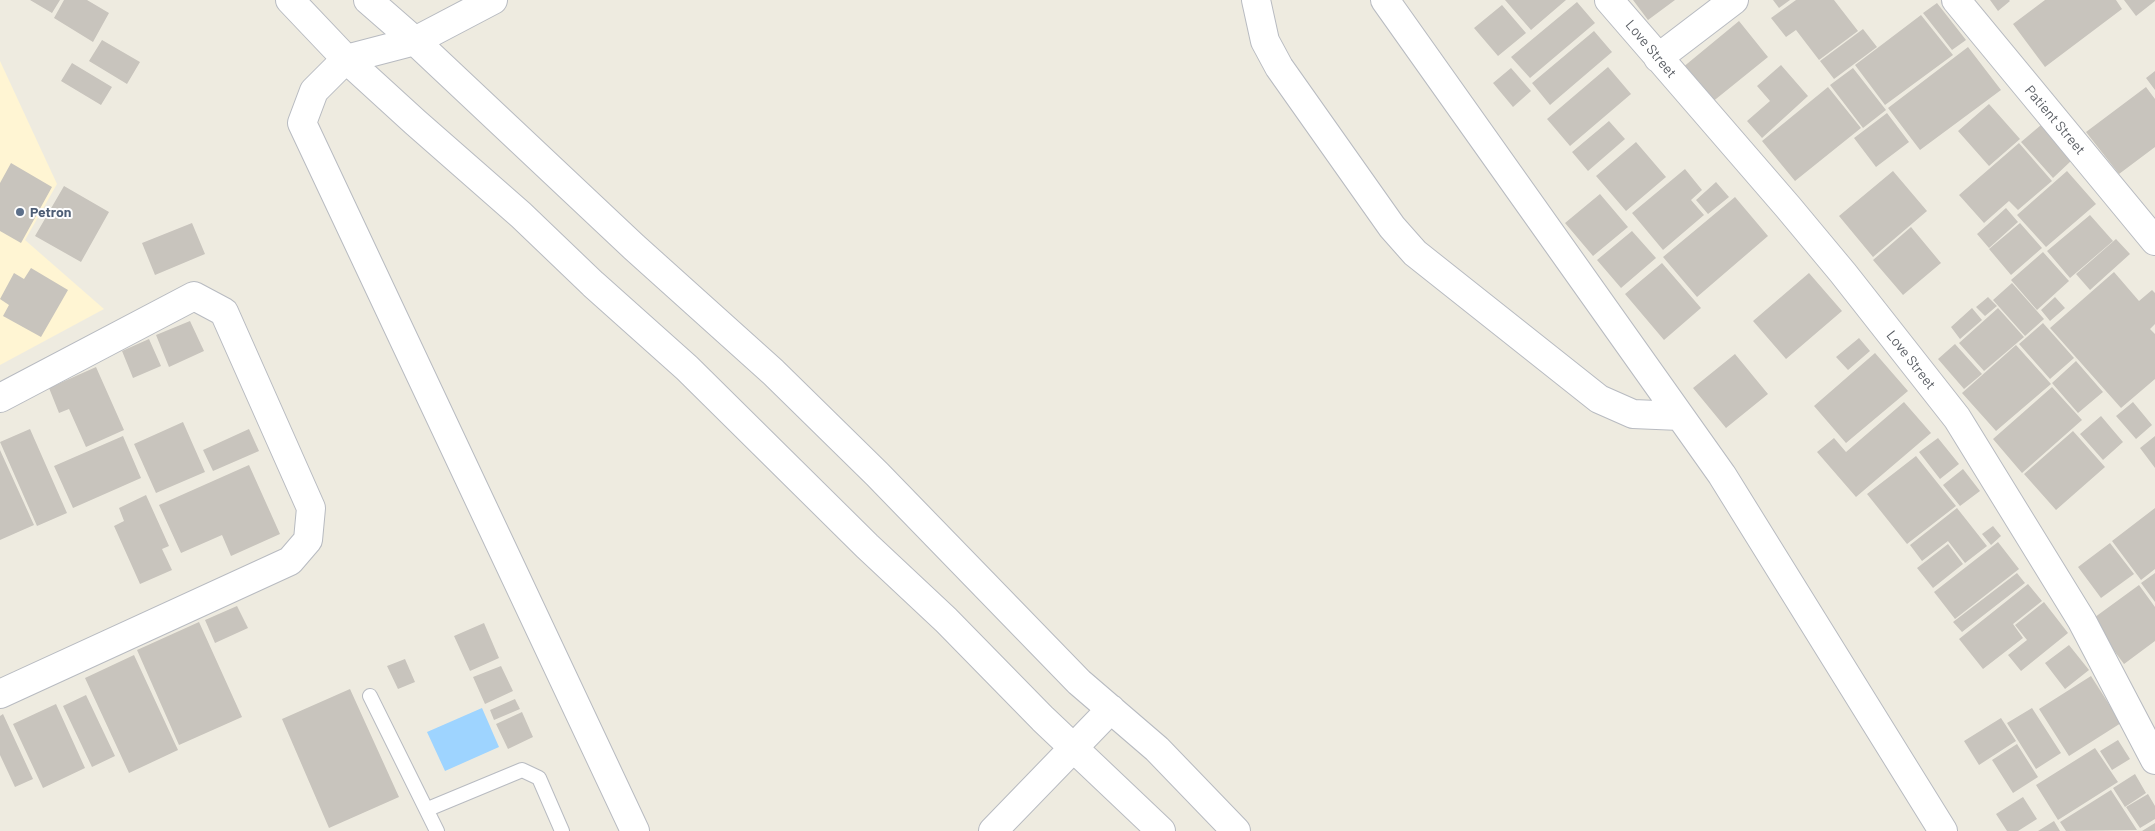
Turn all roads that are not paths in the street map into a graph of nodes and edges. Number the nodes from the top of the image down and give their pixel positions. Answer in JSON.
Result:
{"nodes":[{"id":1,"x":290,"y":0,"type":"edge"},
{"id":2,"x":368,"y":0,"type":"edge"},
{"id":3,"x":493,"y":0,"type":"edge"},
{"id":4,"x":1256,"y":0,"type":"edge"},
{"id":5,"x":1385,"y":0,"type":"edge"},
{"id":6,"x":1609,"y":0,"type":"edge"},
{"id":7,"x":1734,"y":0,"type":"edge"},
{"id":8,"x":1956,"y":0,"type":"edge"},
{"id":9,"x":415,"y":41,"type":"junction"},
{"id":10,"x":1658,"y":58,"type":"junction"},
{"id":11,"x":346,"y":59,"type":"junction"},
{"id":12,"x":2155,"y":241,"type":"edge"},
{"id":13,"x":0,"y":398,"type":"edge"},
{"id":14,"x":1680,"y":416,"type":"junction"},
{"id":15,"x":0,"y":694,"type":"edge"},
{"id":16,"x":370,"y":696,"type":"dead end"},
{"id":17,"x":1111,"y":709,"type":"junction"},
{"id":18,"x":1074,"y":747,"type":"junction"},
{"id":19,"x":2155,"y":760,"type":"edge"},
{"id":20,"x":428,"y":809,"type":"junction"},
{"id":21,"x":437,"y":831,"type":"edge"},
{"id":22,"x":562,"y":831,"type":"edge"},
{"id":23,"x":635,"y":831,"type":"edge"},
{"id":24,"x":993,"y":831,"type":"edge"},
{"id":25,"x":1161,"y":831,"type":"edge"},
{"id":26,"x":1236,"y":831,"type":"edge"},
{"id":27,"x":1943,"y":831,"type":"edge"}],
"edges":[{"from":1,"to":11,"type":"street"},
{"from":2,"to":9,"type":"street"},
{"from":3,"to":9,"type":"street"},
{"from":4,"to":14,"type":"street"},
{"from":5,"to":14,"type":"street"},
{"from":6,"to":10,"type":"street","name":"Love Street"},
{"from":7,"to":10,"type":"street"},
{"from":8,"to":12,"type":"street","name":"Patient Street"},
{"from":9,"to":11,"type":"street"},
{"from":9,"to":17,"type":"street"},
{"from":10,"to":19,"type":"street","name":"Love Street"},
{"from":11,"to":18,"type":"street"},
{"from":11,"to":23,"type":"street"},
{"from":13,"to":15,"type":"street"},
{"from":14,"to":27,"type":"street"},
{"from":16,"to":20,"type":"lane"},
{"from":17,"to":18,"type":"street"},
{"from":17,"to":26,"type":"street"},
{"from":18,"to":24,"type":"street"},
{"from":18,"to":25,"type":"street"},
{"from":20,"to":21,"type":"lane"},
{"from":20,"to":22,"type":"lane"}]}
